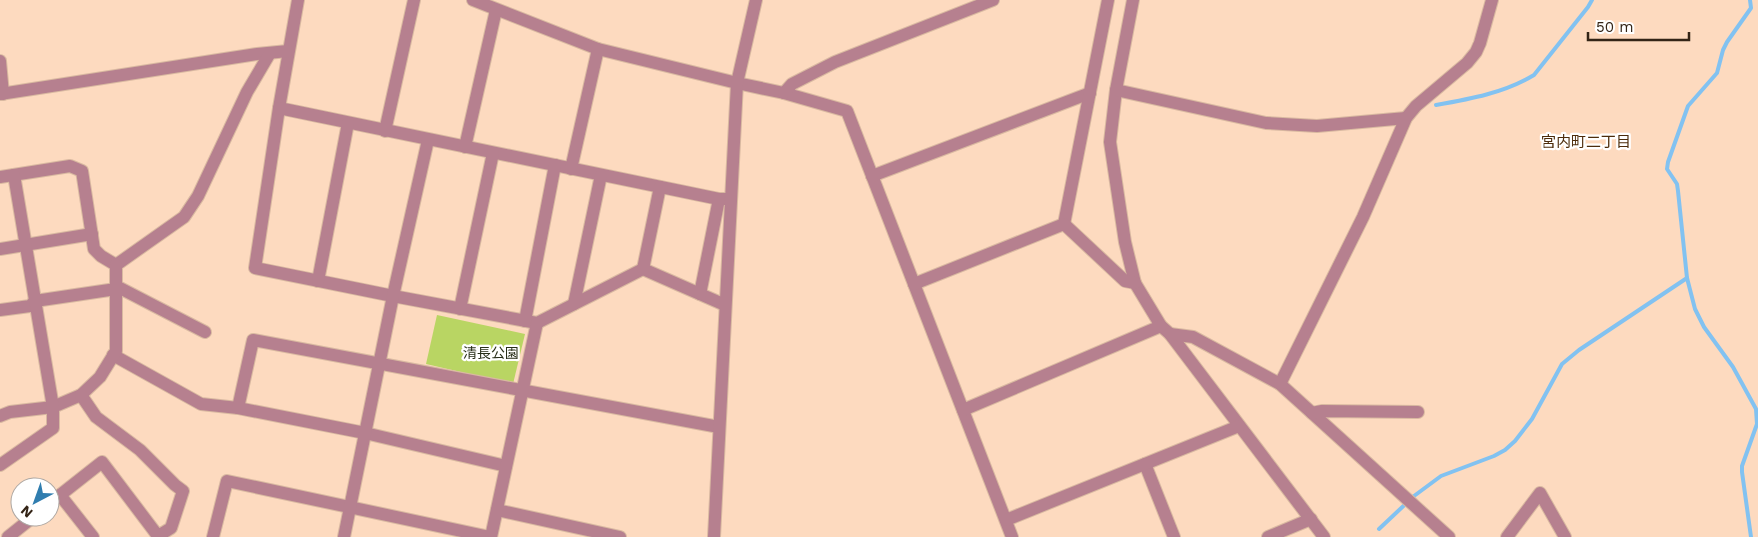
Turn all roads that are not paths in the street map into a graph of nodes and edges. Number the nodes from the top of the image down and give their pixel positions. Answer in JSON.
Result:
{"nodes":[{"id":1,"x":298,"y":0,"type":"edge"},
{"id":2,"x":414,"y":0,"type":"edge"},
{"id":3,"x":474,"y":0,"type":"edge"},
{"id":4,"x":756,"y":0,"type":"edge"},
{"id":5,"x":993,"y":0,"type":"edge"},
{"id":6,"x":1108,"y":0,"type":"edge"},
{"id":7,"x":1133,"y":0,"type":"edge"},
{"id":8,"x":1492,"y":0,"type":"edge"},
{"id":9,"x":496,"y":10,"type":"junction"},
{"id":10,"x":598,"y":49,"type":"junction"},
{"id":11,"x":288,"y":51,"type":"junction"},
{"id":12,"x":270,"y":53,"type":"junction"},
{"id":13,"x":0,"y":60,"type":"edge"},
{"id":14,"x":737,"y":83,"type":"junction"},
{"id":15,"x":1116,"y":90,"type":"junction"},
{"id":16,"x":784,"y":93,"type":"junction"},
{"id":17,"x":1090,"y":93,"type":"junction"},
{"id":18,"x":2,"y":94,"type":"edge"},
{"id":19,"x":279,"y":108,"type":"junction"},
{"id":20,"x":1406,"y":118,"type":"junction"},
{"id":21,"x":348,"y":123,"type":"junction"},
{"id":22,"x":385,"y":131,"type":"junction"},
{"id":23,"x":428,"y":140,"type":"junction"},
{"id":24,"x":466,"y":147,"type":"junction"},
{"id":25,"x":493,"y":153,"type":"junction"},
{"id":26,"x":555,"y":165,"type":"junction"},
{"id":27,"x":571,"y":169,"type":"junction"},
{"id":28,"x":14,"y":175,"type":"junction"},
{"id":29,"x":601,"y":175,"type":"junction"},
{"id":30,"x":872,"y":176,"type":"junction"},
{"id":31,"x":0,"y":178,"type":"edge"},
{"id":32,"x":660,"y":187,"type":"junction"},
{"id":33,"x":725,"y":199,"type":"junction"},
{"id":34,"x":1064,"y":224,"type":"junction"},
{"id":35,"x":92,"y":234,"type":"junction"},
{"id":36,"x":25,"y":245,"type":"junction"},
{"id":37,"x":0,"y":249,"type":"edge"},
{"id":38,"x":116,"y":265,"type":"junction"},
{"id":39,"x":643,"y":269,"type":"junction"},
{"id":40,"x":318,"y":281,"type":"junction"},
{"id":41,"x":1135,"y":283,"type":"junction"},
{"id":42,"x":914,"y":284,"type":"junction"},
{"id":43,"x":116,"y":288,"type":"junction"},
{"id":44,"x":700,"y":294,"type":"junction"},
{"id":45,"x":393,"y":296,"type":"junction"},
{"id":46,"x":35,"y":301,"type":"junction"},
{"id":47,"x":574,"y":304,"type":"junction"},
{"id":48,"x":726,"y":305,"type":"junction"},
{"id":49,"x":460,"y":309,"type":"junction"},
{"id":50,"x":0,"y":310,"type":"edge"},
{"id":51,"x":531,"y":322,"type":"junction"},
{"id":52,"x":1166,"y":330,"type":"junction"},
{"id":53,"x":205,"y":332,"type":"dead end"},
{"id":54,"x":113,"y":355,"type":"junction"},
{"id":55,"x":379,"y":364,"type":"junction"},
{"id":56,"x":1280,"y":384,"type":"junction"},
{"id":57,"x":522,"y":390,"type":"junction"},
{"id":58,"x":81,"y":395,"type":"junction"},
{"id":59,"x":53,"y":407,"type":"junction"},
{"id":60,"x":238,"y":408,"type":"junction"},
{"id":61,"x":963,"y":410,"type":"junction"},
{"id":62,"x":1418,"y":412,"type":"dead end"},
{"id":63,"x":1312,"y":413,"type":"junction"},
{"id":64,"x":0,"y":416,"type":"edge"},
{"id":65,"x":1239,"y":426,"type":"junction"},
{"id":66,"x":719,"y":427,"type":"junction"},
{"id":67,"x":365,"y":433,"type":"junction"},
{"id":68,"x":1145,"y":464,"type":"junction"},
{"id":69,"x":0,"y":465,"type":"edge"},
{"id":70,"x":506,"y":466,"type":"junction"},
{"id":71,"x":60,"y":495,"type":"edge"},
{"id":72,"x":60,"y":504,"type":"edge"},
{"id":73,"x":350,"y":507,"type":"junction"},
{"id":74,"x":497,"y":510,"type":"junction"},
{"id":75,"x":1311,"y":519,"type":"junction"},
{"id":76,"x":1006,"y":520,"type":"junction"},
{"id":77,"x":20,"y":527,"type":"edge"},
{"id":78,"x":8,"y":537,"type":"edge"},
{"id":79,"x":93,"y":537,"type":"edge"},
{"id":80,"x":213,"y":537,"type":"edge"},
{"id":81,"x":344,"y":537,"type":"edge"},
{"id":82,"x":491,"y":537,"type":"edge"},
{"id":83,"x":620,"y":537,"type":"edge"},
{"id":84,"x":714,"y":537,"type":"edge"},
{"id":85,"x":1012,"y":537,"type":"edge"},
{"id":86,"x":1174,"y":537,"type":"edge"},
{"id":87,"x":1268,"y":537,"type":"edge"},
{"id":88,"x":1324,"y":537,"type":"edge"},
{"id":89,"x":1449,"y":537,"type":"edge"},
{"id":90,"x":1507,"y":537,"type":"edge"},
{"id":91,"x":1564,"y":537,"type":"edge"}],
"edges":[{"from":1,"to":11,"type":"street"},
{"from":2,"to":22,"type":"street"},
{"from":3,"to":9,"type":"street"},
{"from":4,"to":14,"type":"street"},
{"from":5,"to":16,"type":"street"},
{"from":6,"to":17,"type":"street"},
{"from":7,"to":15,"type":"street"},
{"from":8,"to":20,"type":"street"},
{"from":9,"to":10,"type":"street"},
{"from":9,"to":24,"type":"street"},
{"from":10,"to":14,"type":"street"},
{"from":10,"to":27,"type":"street"},
{"from":11,"to":12,"type":"street"},
{"from":11,"to":19,"type":"street"},
{"from":12,"to":18,"type":"street"},
{"from":12,"to":38,"type":"street"},
{"from":13,"to":18,"type":"street"},
{"from":14,"to":16,"type":"street"},
{"from":14,"to":33,"type":"street"},
{"from":15,"to":20,"type":"street"},
{"from":15,"to":41,"type":"street"},
{"from":16,"to":30,"type":"street"},
{"from":17,"to":30,"type":"street"},
{"from":17,"to":34,"type":"street"},
{"from":19,"to":21,"type":"street"},
{"from":19,"to":40,"type":"street"},
{"from":20,"to":56,"type":"street"},
{"from":21,"to":22,"type":"street"},
{"from":21,"to":40,"type":"street"},
{"from":22,"to":23,"type":"street"},
{"from":23,"to":24,"type":"street"},
{"from":23,"to":45,"type":"street"},
{"from":24,"to":25,"type":"street"},
{"from":25,"to":26,"type":"street"},
{"from":25,"to":49,"type":"street"},
{"from":26,"to":27,"type":"street"},
{"from":26,"to":51,"type":"street"},
{"from":27,"to":29,"type":"street"},
{"from":28,"to":31,"type":"street"},
{"from":28,"to":35,"type":"street"},
{"from":28,"to":36,"type":"street"},
{"from":29,"to":32,"type":"street"},
{"from":29,"to":47,"type":"street"},
{"from":30,"to":42,"type":"street"},
{"from":32,"to":33,"type":"street"},
{"from":32,"to":39,"type":"street"},
{"from":33,"to":44,"type":"street"},
{"from":33,"to":48,"type":"street"},
{"from":34,"to":41,"type":"street"},
{"from":34,"to":42,"type":"street"},
{"from":35,"to":36,"type":"street"},
{"from":35,"to":38,"type":"street"},
{"from":36,"to":37,"type":"street"},
{"from":36,"to":46,"type":"street"},
{"from":38,"to":43,"type":"street"},
{"from":39,"to":44,"type":"street"},
{"from":39,"to":47,"type":"street"},
{"from":40,"to":45,"type":"street"},
{"from":41,"to":52,"type":"street"},
{"from":42,"to":61,"type":"street"},
{"from":43,"to":46,"type":"street"},
{"from":43,"to":53,"type":"street"},
{"from":43,"to":54,"type":"street"},
{"from":44,"to":48,"type":"street"},
{"from":45,"to":49,"type":"street"},
{"from":45,"to":55,"type":"street"},
{"from":46,"to":50,"type":"street"},
{"from":46,"to":59,"type":"street"},
{"from":47,"to":51,"type":"street"},
{"from":48,"to":66,"type":"street"},
{"from":49,"to":51,"type":"street"},
{"from":51,"to":57,"type":"street"},
{"from":52,"to":56,"type":"street"},
{"from":52,"to":61,"type":"street"},
{"from":52,"to":65,"type":"street"},
{"from":54,"to":58,"type":"street"},
{"from":54,"to":60,"type":"street"},
{"from":55,"to":57,"type":"street"},
{"from":55,"to":60,"type":"street"},
{"from":55,"to":67,"type":"street"},
{"from":56,"to":63,"type":"street"},
{"from":57,"to":66,"type":"street"},
{"from":57,"to":70,"type":"street"},
{"from":58,"to":59,"type":"street"},
{"from":58,"to":71,"type":"street"},
{"from":59,"to":64,"type":"street"},
{"from":59,"to":69,"type":"street"},
{"from":60,"to":67,"type":"street"},
{"from":61,"to":76,"type":"street"},
{"from":62,"to":63,"type":"street"},
{"from":63,"to":89,"type":"street"},
{"from":65,"to":68,"type":"street"},
{"from":65,"to":75,"type":"street"},
{"from":66,"to":84,"type":"street"},
{"from":67,"to":70,"type":"street"},
{"from":67,"to":73,"type":"street"},
{"from":68,"to":76,"type":"street"},
{"from":68,"to":86,"type":"street"},
{"from":70,"to":74,"type":"street"},
{"from":72,"to":79,"type":"street"},
{"from":73,"to":80,"type":"street"},
{"from":73,"to":81,"type":"street"},
{"from":73,"to":82,"type":"street"},
{"from":74,"to":82,"type":"street"},
{"from":74,"to":83,"type":"street"},
{"from":75,"to":87,"type":"street"},
{"from":75,"to":88,"type":"street"},
{"from":76,"to":85,"type":"street"},
{"from":77,"to":78,"type":"street"},
{"from":90,"to":91,"type":"street"}]}
